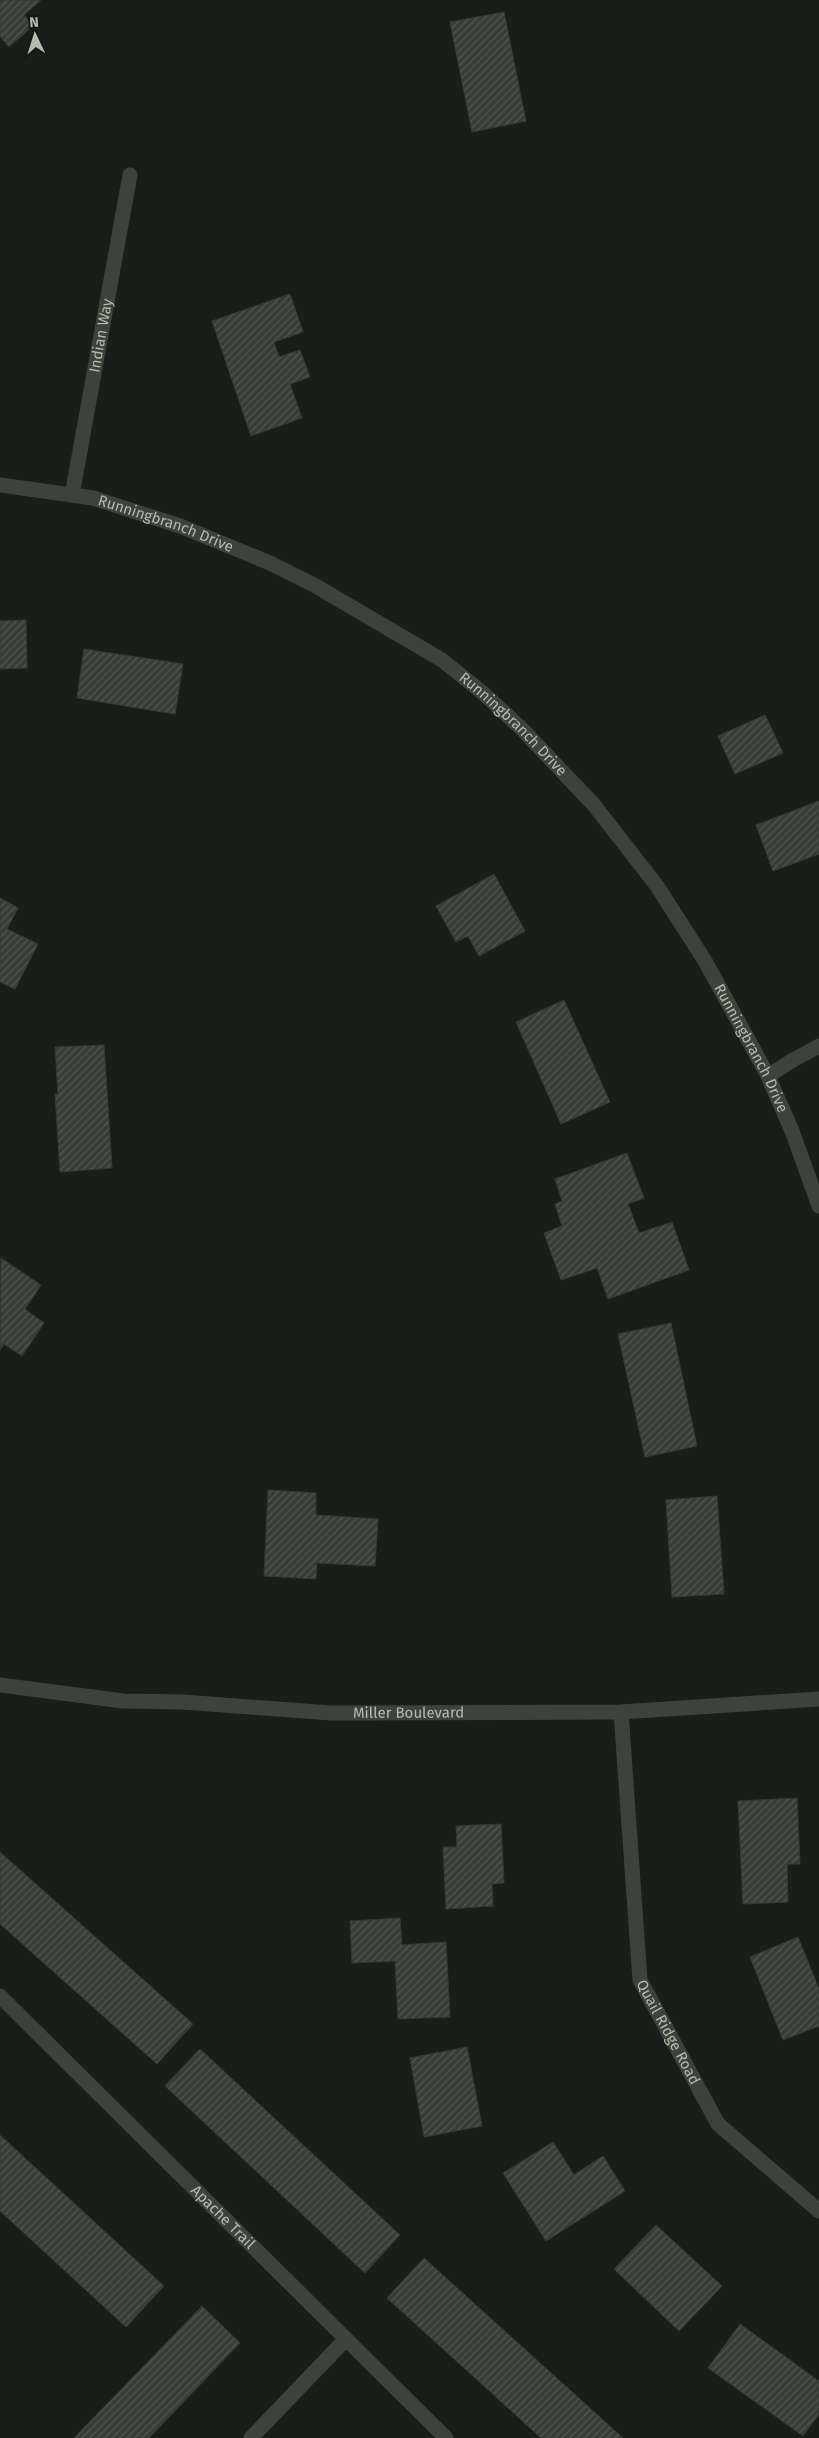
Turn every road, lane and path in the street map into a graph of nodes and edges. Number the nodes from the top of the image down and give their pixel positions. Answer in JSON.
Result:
{"nodes":[{"id":1,"x":130,"y":175,"type":"dead end"},
{"id":2,"x":0,"y":485,"type":"edge"},
{"id":3,"x":72,"y":495,"type":"junction"},
{"id":4,"x":819,"y":1046,"type":"edge"},
{"id":5,"x":768,"y":1076,"type":"junction"},
{"id":6,"x":819,"y":1206,"type":"edge"},
{"id":7,"x":0,"y":1686,"type":"edge"},
{"id":8,"x":819,"y":1699,"type":"edge"},
{"id":9,"x":621,"y":1712,"type":"junction"},
{"id":10,"x":0,"y":1996,"type":"edge"},
{"id":11,"x":819,"y":2211,"type":"edge"},
{"id":12,"x":346,"y":2339,"type":"junction"},
{"id":13,"x":251,"y":2438,"type":"edge"},
{"id":14,"x":446,"y":2438,"type":"edge"}],
"edges":[{"from":1,"to":3,"type":"street","name":"Indian Way"},
{"from":2,"to":3,"type":"street","name":"Runningbranch Drive"},
{"from":3,"to":5,"type":"street","name":"Runningbranch Drive"},
{"from":4,"to":5,"type":"street"},
{"from":5,"to":6,"type":"street","name":"Runningbranch Drive"},
{"from":7,"to":9,"type":"street","name":"Miller Boulevard"},
{"from":8,"to":9,"type":"street","name":"Miller Boulevard"},
{"from":9,"to":11,"type":"street","name":"Quail Ridge Road"},
{"from":10,"to":12,"type":"street","name":"Apache Trail"},
{"from":12,"to":13,"type":"street"},
{"from":12,"to":14,"type":"street","name":"Apache Trail"}]}
